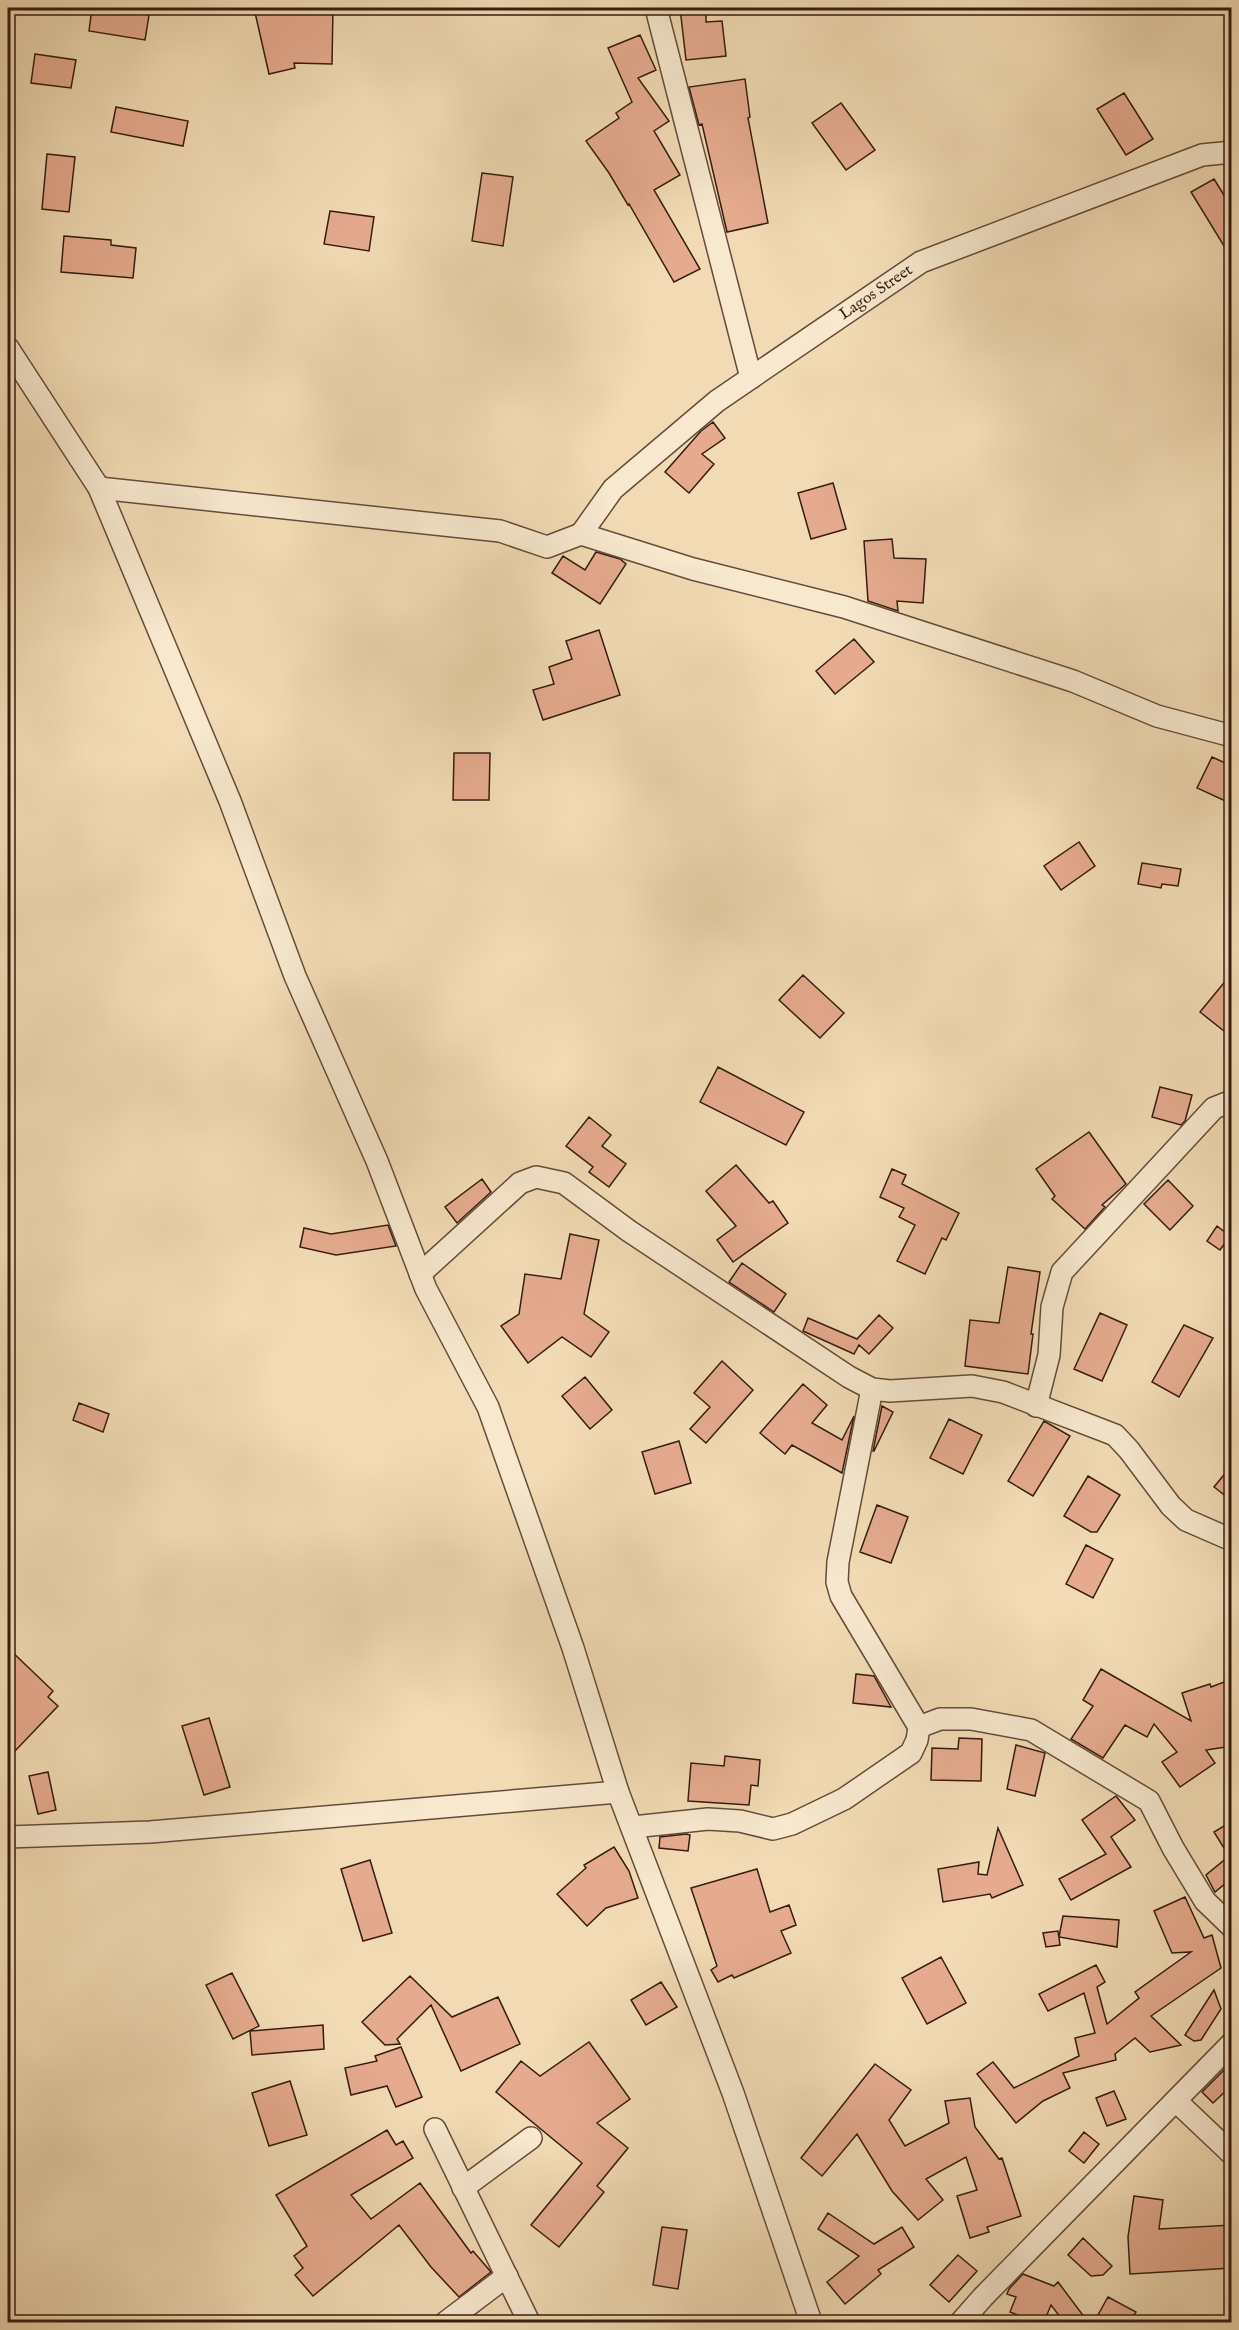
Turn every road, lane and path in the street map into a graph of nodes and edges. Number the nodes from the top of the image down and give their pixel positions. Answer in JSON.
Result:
{"nodes":[{"id":1,"x":656,"y":8,"type":"edge"},
{"id":2,"x":1232,"y":152,"type":"edge"},
{"id":3,"x":8,"y":348,"type":"edge"},
{"id":4,"x":751,"y":378,"type":"junction"},
{"id":5,"x":99,"y":488,"type":"junction"},
{"id":6,"x":581,"y":534,"type":"junction"},
{"id":7,"x":1232,"y":736,"type":"edge"},
{"id":8,"x":1232,"y":1101,"type":"edge"},
{"id":9,"x":420,"y":1274,"type":"junction"},
{"id":10,"x":872,"y":1389,"type":"junction"},
{"id":11,"x":1036,"y":1406,"type":"junction"},
{"id":12,"x":1232,"y":1540,"type":"edge"},
{"id":13,"x":919,"y":1727,"type":"junction"},
{"id":14,"x":618,"y":1792,"type":"junction"},
{"id":15,"x":633,"y":1827,"type":"junction"},
{"id":16,"x":8,"y":1838,"type":"edge"},
{"id":17,"x":1232,"y":1927,"type":"edge"},
{"id":18,"x":1232,"y":2043,"type":"edge"},
{"id":19,"x":1176,"y":2101,"type":"junction"},
{"id":20,"x":435,"y":2129,"type":"dead end"},
{"id":21,"x":531,"y":2138,"type":"dead end"},
{"id":22,"x":1232,"y":2154,"type":"edge"},
{"id":23,"x":463,"y":2188,"type":"junction"},
{"id":24,"x":507,"y":2276,"type":"junction"},
{"id":25,"x":446,"y":2322,"type":"edge"},
{"id":26,"x":529,"y":2322,"type":"edge"},
{"id":27,"x":811,"y":2322,"type":"edge"},
{"id":28,"x":961,"y":2322,"type":"edge"}],
"edges":[{"from":1,"to":4,"type":"street"},
{"from":2,"to":4,"type":"street","name":"Lagos Street"},
{"from":3,"to":5,"type":"street"},
{"from":4,"to":6,"type":"street","name":"Lagos Street"},
{"from":5,"to":6,"type":"street"},
{"from":5,"to":9,"type":"street"},
{"from":6,"to":7,"type":"street"},
{"from":8,"to":11,"type":"street"},
{"from":9,"to":10,"type":"street"},
{"from":9,"to":14,"type":"street"},
{"from":10,"to":11,"type":"street"},
{"from":10,"to":13,"type":"street"},
{"from":11,"to":12,"type":"street"},
{"from":13,"to":15,"type":"street"},
{"from":13,"to":17,"type":"street"},
{"from":14,"to":15,"type":"street"},
{"from":14,"to":16,"type":"street"},
{"from":15,"to":27,"type":"street"},
{"from":18,"to":19,"type":"street"},
{"from":19,"to":22,"type":"street"},
{"from":19,"to":28,"type":"street"},
{"from":20,"to":23,"type":"street"},
{"from":21,"to":23,"type":"street"},
{"from":23,"to":24,"type":"street"},
{"from":24,"to":25,"type":"street"},
{"from":24,"to":26,"type":"street"}]}
